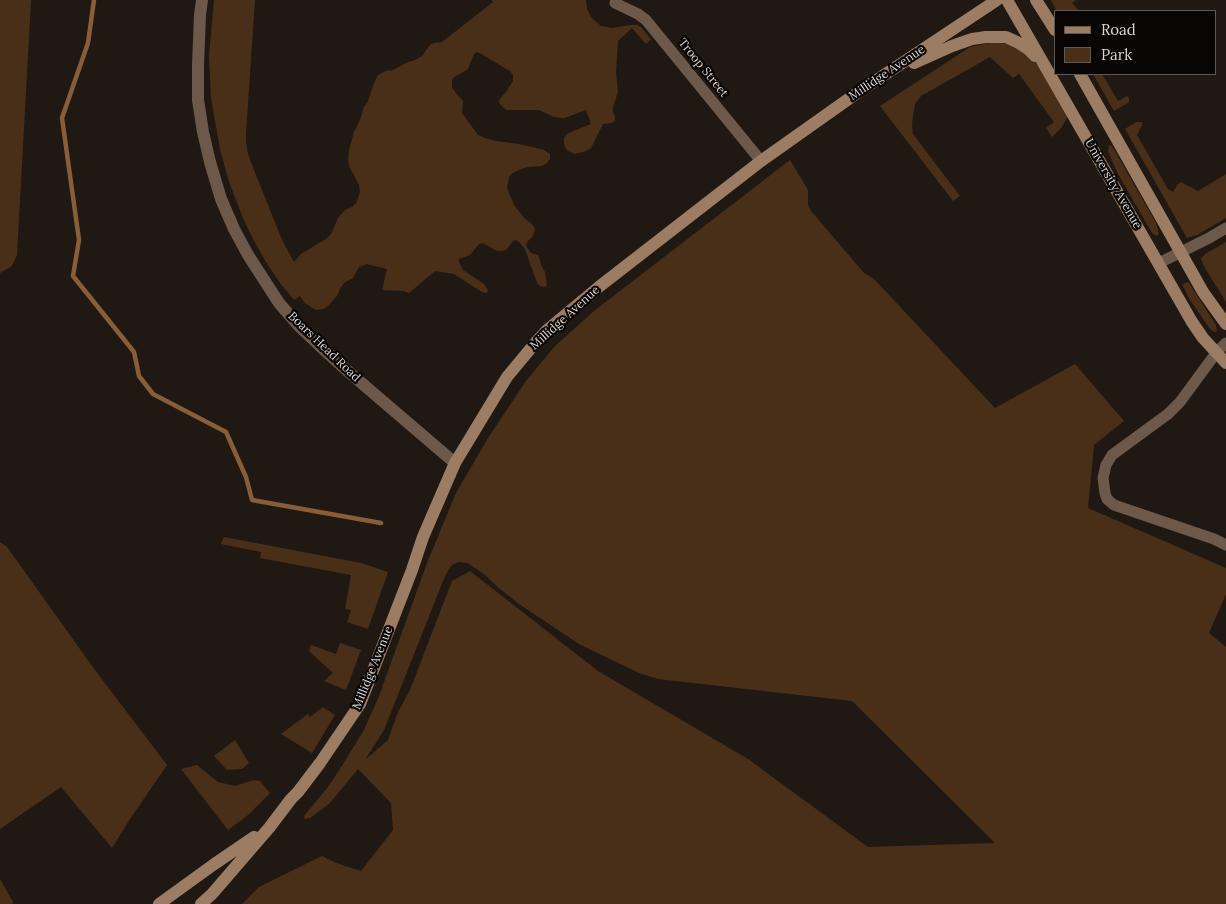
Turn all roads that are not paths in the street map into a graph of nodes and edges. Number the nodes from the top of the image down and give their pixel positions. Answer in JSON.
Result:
{"nodes":[{"id":1,"x":202,"y":0,"type":"edge"},
{"id":2,"x":997,"y":0,"type":"edge"},
{"id":3,"x":1007,"y":0,"type":"edge"},
{"id":4,"x":1036,"y":0,"type":"edge"},
{"id":5,"x":615,"y":3,"type":"dead end"},
{"id":6,"x":1054,"y":28,"type":"edge"},
{"id":7,"x":1046,"y":67,"type":"junction"},
{"id":8,"x":1081,"y":75,"type":"edge"},
{"id":9,"x":877,"y":80,"type":"junction"},
{"id":10,"x":761,"y":160,"type":"junction"},
{"id":11,"x":1226,"y":228,"type":"edge"},
{"id":12,"x":1181,"y":252,"type":"junction"},
{"id":13,"x":1158,"y":263,"type":"junction"},
{"id":14,"x":1226,"y":324,"type":"edge"},
{"id":15,"x":1226,"y":343,"type":"edge"},
{"id":16,"x":1216,"y":353,"type":"junction"},
{"id":17,"x":1226,"y":363,"type":"edge"},
{"id":18,"x":455,"y":463,"type":"junction"},
{"id":19,"x":1226,"y":545,"type":"edge"},
{"id":20,"x":269,"y":828,"type":"junction"},
{"id":21,"x":159,"y":904,"type":"edge"},
{"id":22,"x":201,"y":904,"type":"edge"}],
"edges":[{"from":1,"to":18,"type":"street","name":"Boars Head Road"},
{"from":2,"to":9,"type":"main road","name":"Millidge Avenue"},
{"from":3,"to":7,"type":"main road","name":"University Avenue"},
{"from":4,"to":6,"type":"main road"},
{"from":5,"to":10,"type":"street","name":"Troop Street"},
{"from":7,"to":9,"type":"main road"},
{"from":7,"to":13,"type":"main road","name":"University Avenue"},
{"from":8,"to":12,"type":"main road","name":"University Avenue"},
{"from":9,"to":10,"type":"main road","name":"Millidge Avenue"},
{"from":10,"to":18,"type":"main road","name":"Millidge Avenue"},
{"from":11,"to":12,"type":"street"},
{"from":12,"to":13,"type":"street"},
{"from":12,"to":14,"type":"main road","name":"University Avenue"},
{"from":13,"to":16,"type":"main road","name":"University Avenue"},
{"from":15,"to":16,"type":"street"},
{"from":16,"to":17,"type":"main road","name":"University Avenue"},
{"from":16,"to":19,"type":"street"},
{"from":18,"to":20,"type":"main road","name":"Millidge Avenue"},
{"from":20,"to":21,"type":"main road","name":"Millidge Avenue"},
{"from":20,"to":22,"type":"main road","name":"Millidge Avenue"}]}
